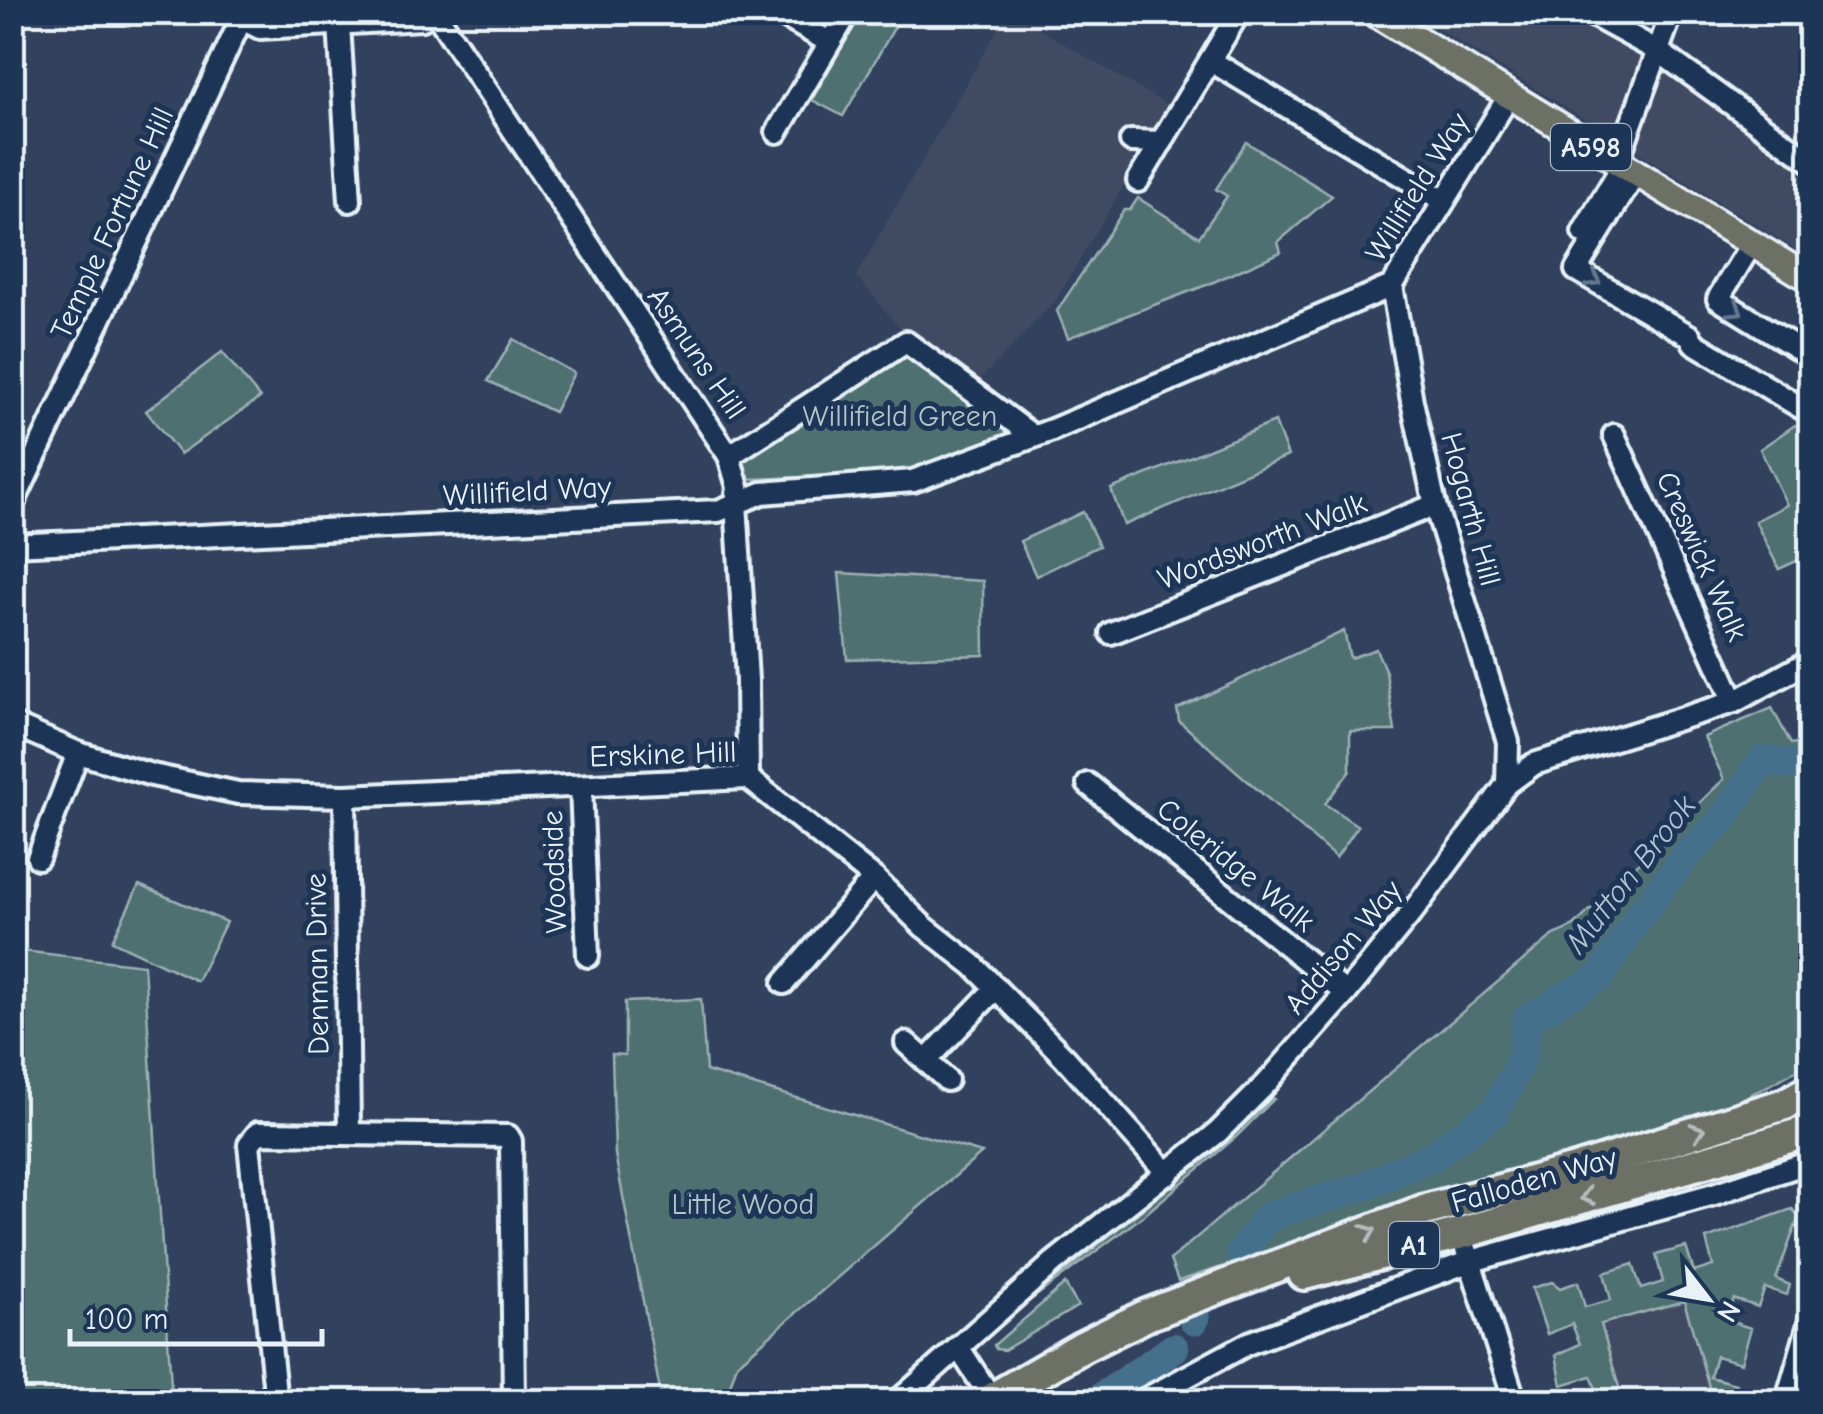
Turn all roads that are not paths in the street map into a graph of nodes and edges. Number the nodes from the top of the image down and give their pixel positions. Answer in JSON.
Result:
{"nodes":[{"id":1,"x":434,"y":12,"type":"edge"},
{"id":2,"x":777,"y":12,"type":"edge"},
{"id":3,"x":848,"y":12,"type":"edge"},
{"id":4,"x":1239,"y":12,"type":"edge"},
{"id":5,"x":1587,"y":12,"type":"edge"},
{"id":6,"x":1672,"y":12,"type":"edge"},
{"id":7,"x":236,"y":16,"type":"edge"},
{"id":8,"x":1389,"y":17,"type":"edge"},
{"id":9,"x":339,"y":24,"type":"junction"},
{"id":10,"x":829,"y":42,"type":"junction"},
{"id":11,"x":1658,"y":50,"type":"junction"},
{"id":12,"x":1211,"y":61,"type":"junction"},
{"id":13,"x":1509,"y":96,"type":"junction"},
{"id":14,"x":777,"y":132,"type":"dead end"},
{"id":15,"x":1131,"y":140,"type":"dead end"},
{"id":16,"x":1162,"y":142,"type":"junction"},
{"id":17,"x":1810,"y":161,"type":"edge"},
{"id":18,"x":1625,"y":168,"type":"junction"},
{"id":19,"x":1138,"y":181,"type":"dead end"},
{"id":20,"x":350,"y":201,"type":"dead end"},
{"id":21,"x":1444,"y":201,"type":"junction"},
{"id":22,"x":1583,"y":232,"type":"dead end"},
{"id":23,"x":1752,"y":243,"type":"junction"},
{"id":24,"x":1810,"y":279,"type":"edge"},
{"id":25,"x":1392,"y":286,"type":"junction"},
{"id":26,"x":1810,"y":356,"type":"edge"},
{"id":27,"x":1810,"y":413,"type":"edge"},
{"id":28,"x":1614,"y":435,"type":"dead end"},
{"id":29,"x":1032,"y":436,"type":"junction"},
{"id":30,"x":729,"y":456,"type":"junction"},
{"id":31,"x":736,"y":503,"type":"junction"},
{"id":32,"x":1435,"y":505,"type":"junction"},
{"id":33,"x":12,"y":506,"type":"edge"},
{"id":34,"x":12,"y":545,"type":"edge"},
{"id":35,"x":1111,"y":633,"type":"dead end"},
{"id":36,"x":1810,"y":661,"type":"edge"},
{"id":37,"x":1734,"y":702,"type":"junction"},
{"id":38,"x":12,"y":724,"type":"edge"},
{"id":39,"x":1508,"y":742,"type":"junction"},
{"id":40,"x":78,"y":753,"type":"junction"},
{"id":41,"x":1534,"y":764,"type":"junction"},
{"id":42,"x":748,"y":778,"type":"junction"},
{"id":43,"x":1088,"y":784,"type":"dead end"},
{"id":44,"x":1507,"y":784,"type":"junction"},
{"id":45,"x":581,"y":786,"type":"junction"},
{"id":46,"x":345,"y":796,"type":"junction"},
{"id":47,"x":38,"y":858,"type":"dead end"},
{"id":48,"x":874,"y":878,"type":"junction"},
{"id":49,"x":588,"y":956,"type":"dead end"},
{"id":50,"x":784,"y":984,"type":"dead end"},
{"id":51,"x":996,"y":988,"type":"junction"},
{"id":52,"x":1346,"y":993,"type":"junction"},
{"id":53,"x":906,"y":1043,"type":"dead end"},
{"id":54,"x":926,"y":1061,"type":"junction"},
{"id":55,"x":947,"y":1080,"type":"dead end"},
{"id":56,"x":1810,"y":1090,"type":"edge"},
{"id":57,"x":1810,"y":1131,"type":"edge"},
{"id":58,"x":349,"y":1132,"type":"junction"},
{"id":59,"x":1810,"y":1162,"type":"edge"},
{"id":60,"x":1168,"y":1174,"type":"junction"},
{"id":61,"x":1454,"y":1203,"type":"junction"},
{"id":62,"x":1465,"y":1247,"type":"junction"},
{"id":63,"x":1147,"y":1315,"type":"junction"},
{"id":64,"x":1810,"y":1322,"type":"edge"},
{"id":65,"x":958,"y":1347,"type":"junction"},
{"id":66,"x":989,"y":1400,"type":"edge"},
{"id":67,"x":276,"y":1402,"type":"edge"},
{"id":68,"x":514,"y":1402,"type":"edge"},
{"id":69,"x":897,"y":1402,"type":"edge"},
{"id":70,"x":1140,"y":1402,"type":"edge"},
{"id":71,"x":1515,"y":1402,"type":"edge"},
{"id":72,"x":1786,"y":1402,"type":"edge"}],
"edges":[{"from":1,"to":9,"type":"street"},
{"from":1,"to":30,"type":"street","name":"Asmuns Hill"},
{"from":2,"to":10,"type":"street"},
{"from":3,"to":10,"type":"street"},
{"from":4,"to":12,"type":"street"},
{"from":5,"to":11,"type":"street"},
{"from":6,"to":11,"type":"street"},
{"from":7,"to":9,"type":"street"},
{"from":7,"to":33,"type":"street","name":"Temple Fortune Hill"},
{"from":8,"to":13,"type":"main road","number":"A598"},
{"from":9,"to":20,"type":"street"},
{"from":10,"to":14,"type":"street"},
{"from":11,"to":17,"type":"street"},
{"from":11,"to":18,"type":"street"},
{"from":12,"to":16,"type":"street"},
{"from":12,"to":21,"type":"street"},
{"from":13,"to":18,"type":"main road","number":"A598"},
{"from":13,"to":21,"type":"street","name":"Willifield Way"},
{"from":15,"to":16,"type":"street"},
{"from":16,"to":19,"type":"street"},
{"from":18,"to":22,"type":"street"},
{"from":18,"to":23,"type":"main road","number":"A598"},
{"from":18,"to":27,"type":"street","one_way":true},
{"from":21,"to":25,"type":"street","name":"Willifield Way"},
{"from":23,"to":24,"type":"main road","number":"A598"},
{"from":23,"to":26,"type":"street","one_way":true},
{"from":25,"to":29,"type":"street","name":"Willifield Way"},
{"from":25,"to":32,"type":"street","name":"Hogarth Hill"},
{"from":28,"to":37,"type":"street","name":"Creswick Walk"},
{"from":29,"to":30,"type":"street"},
{"from":29,"to":31,"type":"street","name":"Willifield Way"},
{"from":30,"to":31,"type":"street","name":"Asmuns Hill"},
{"from":31,"to":34,"type":"street","name":"Willifield Way"},
{"from":31,"to":42,"type":"street","name":"Asmuns Hill"},
{"from":32,"to":35,"type":"street","name":"Wordsworth Walk"},
{"from":32,"to":39,"type":"street","name":"Hogarth Hill"},
{"from":36,"to":37,"type":"street","name":"Addison Way"},
{"from":37,"to":41,"type":"street","name":"Addison Way"},
{"from":38,"to":40,"type":"street","name":"Erskine Hill"},
{"from":39,"to":41,"type":"street"},
{"from":39,"to":44,"type":"street","name":"Hogarth Hill"},
{"from":40,"to":46,"type":"street","name":"Erskine Hill"},
{"from":40,"to":47,"type":"street"},
{"from":41,"to":44,"type":"street","name":"Addison Way"},
{"from":42,"to":45,"type":"street","name":"Erskine Hill"},
{"from":42,"to":48,"type":"street","name":"Erskine Hill"},
{"from":43,"to":52,"type":"street","name":"Coleridge Walk"},
{"from":44,"to":52,"type":"street","name":"Addison Way"},
{"from":45,"to":46,"type":"street","name":"Erskine Hill"},
{"from":45,"to":49,"type":"street","name":"Woodside"},
{"from":46,"to":58,"type":"street","name":"Denman Drive"},
{"from":48,"to":50,"type":"street"},
{"from":48,"to":51,"type":"street","name":"Erskine Hill"},
{"from":51,"to":54,"type":"street"},
{"from":51,"to":60,"type":"street","name":"Erskine Hill"},
{"from":52,"to":60,"type":"street","name":"Addison Way"},
{"from":53,"to":54,"type":"street"},
{"from":54,"to":55,"type":"street"},
{"from":61,"to":56,"type":"highway","name":"Falloden Way","number":"A1","one_way":true},
{"from":57,"to":62,"type":"highway","name":"Falloden Way","number":"A1","one_way":true},
{"from":58,"to":67,"type":"street"},
{"from":58,"to":68,"type":"street"},
{"from":59,"to":62,"type":"street"},
{"from":60,"to":65,"type":"street","name":"Addison Way"},
{"from":61,"to":62,"type":"highway"},
{"from":63,"to":61,"type":"highway","name":"Falloden Way","number":"A1","one_way":true},
{"from":62,"to":63,"type":"highway","name":"Falloden Way","number":"A1"},
{"from":62,"to":70,"type":"street"},
{"from":62,"to":71,"type":"street"},
{"from":63,"to":66,"type":"highway","name":"Falloden Way","number":"A1"},
{"from":64,"to":72,"type":"street"},
{"from":65,"to":66,"type":"street"},
{"from":65,"to":69,"type":"street","name":"Addison Way"}]}
